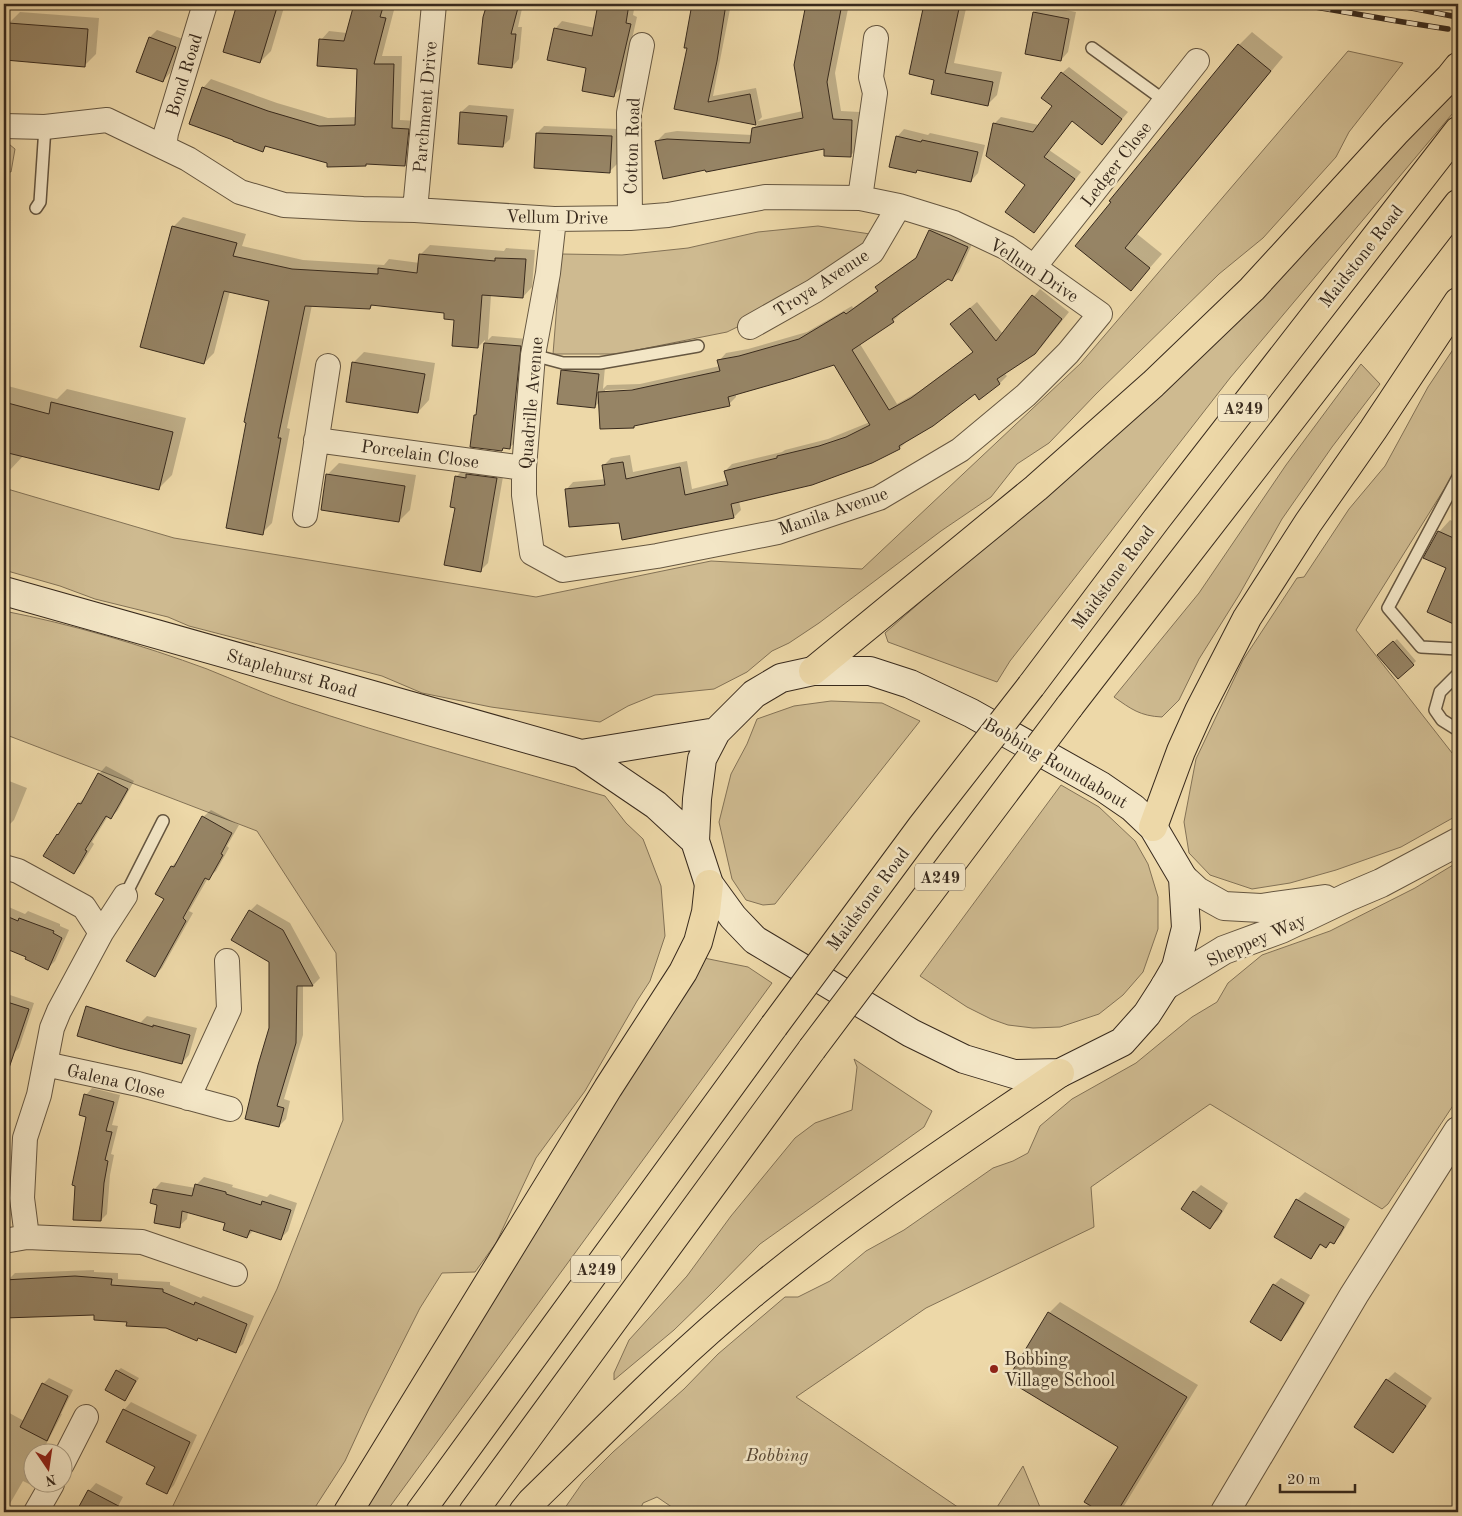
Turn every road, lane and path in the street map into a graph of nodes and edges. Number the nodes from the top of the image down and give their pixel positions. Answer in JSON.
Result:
{"nodes":[{"id":1,"x":205,"y":4,"type":"edge"},
{"id":2,"x":434,"y":4,"type":"edge"},
{"id":3,"x":876,"y":38,"type":"dead end"},
{"id":4,"x":642,"y":45,"type":"dead end"},
{"id":5,"x":1092,"y":48,"type":"dead end"},
{"id":6,"x":1197,"y":60,"type":"dead end"},
{"id":7,"x":1454,"y":72,"type":"edge"},
{"id":8,"x":1165,"y":101,"type":"junction"},
{"id":9,"x":4,"y":126,"type":"edge"},
{"id":10,"x":44,"y":127,"type":"junction"},
{"id":11,"x":1458,"y":131,"type":"edge"},
{"id":12,"x":164,"y":148,"type":"junction"},
{"id":13,"x":860,"y":198,"type":"junction"},
{"id":14,"x":1458,"y":204,"type":"edge"},
{"id":15,"x":899,"y":206,"type":"junction"},
{"id":16,"x":36,"y":208,"type":"dead end"},
{"id":17,"x":415,"y":210,"type":"junction"},
{"id":18,"x":630,"y":218,"type":"junction"},
{"id":19,"x":554,"y":219,"type":"junction"},
{"id":20,"x":1034,"y":267,"type":"junction"},
{"id":21,"x":1458,"y":302,"type":"edge"},
{"id":22,"x":1100,"y":314,"type":"joint"},
{"id":23,"x":750,"y":327,"type":"dead end"},
{"id":24,"x":698,"y":346,"type":"dead end"},
{"id":25,"x":533,"y":355,"type":"junction"},
{"id":26,"x":328,"y":366,"type":"dead end"},
{"id":27,"x":316,"y":440,"type":"junction"},
{"id":28,"x":524,"y":468,"type":"junction"},
{"id":29,"x":1458,"y":476,"type":"edge"},
{"id":30,"x":304,"y":515,"type":"dead end"},
{"id":31,"x":562,"y":570,"type":"joint"},
{"id":32,"x":4,"y":591,"type":"edge"},
{"id":33,"x":1458,"y":649,"type":"edge"},
{"id":34,"x":813,"y":671,"type":"junction"},
{"id":35,"x":1458,"y":674,"type":"edge"},
{"id":36,"x":1458,"y":730,"type":"edge"},
{"id":37,"x":716,"y":732,"type":"junction"},
{"id":38,"x":581,"y":754,"type":"junction"},
{"id":39,"x":163,"y":821,"type":"dead end"},
{"id":40,"x":1153,"y":827,"type":"junction"},
{"id":41,"x":695,"y":841,"type":"junction"},
{"id":42,"x":1458,"y":842,"type":"edge"},
{"id":43,"x":4,"y":867,"type":"edge"},
{"id":44,"x":1184,"y":878,"type":"junction"},
{"id":45,"x":708,"y":884,"type":"junction"},
{"id":46,"x":125,"y":896,"type":"joint"},
{"id":47,"x":1348,"y":896,"type":"junction"},
{"id":48,"x":101,"y":933,"type":"junction"},
{"id":49,"x":228,"y":961,"type":"dead end"},
{"id":50,"x":1166,"y":986,"type":"junction"},
{"id":51,"x":45,"y":1064,"type":"junction"},
{"id":52,"x":1060,"y":1073,"type":"junction"},
{"id":53,"x":188,"y":1098,"type":"junction"},
{"id":54,"x":230,"y":1109,"type":"dead end"},
{"id":55,"x":1458,"y":1131,"type":"edge"},
{"id":56,"x":27,"y":1237,"type":"junction"},
{"id":57,"x":4,"y":1241,"type":"edge"},
{"id":58,"x":235,"y":1274,"type":"dead end"},
{"id":59,"x":86,"y":1417,"type":"dead end"},
{"id":60,"x":72,"y":1444,"type":"edge"},
{"id":61,"x":46,"y":1494,"type":"edge"},
{"id":62,"x":36,"y":1512,"type":"edge"},
{"id":63,"x":348,"y":1512,"type":"edge"},
{"id":64,"x":420,"y":1512,"type":"edge"},
{"id":65,"x":473,"y":1512,"type":"edge"},
{"id":66,"x":523,"y":1512,"type":"edge"},
{"id":67,"x":1225,"y":1512,"type":"edge"}],
"edges":[{"from":1,"to":12,"type":"street","name":"Bond Road"},
{"from":2,"to":17,"type":"street","name":"Parchment Drive"},
{"from":3,"to":13,"type":"street"},
{"from":4,"to":18,"type":"street","name":"Cotton Road"},
{"from":5,"to":8,"type":"lane"},
{"from":6,"to":8,"type":"street","name":"Ledger Close"},
{"from":7,"to":34,"type":"highway"},
{"from":8,"to":20,"type":"street","name":"Ledger Close"},
{"from":9,"to":10,"type":"street","name":"Vellum Drive"},
{"from":10,"to":12,"type":"street","name":"Vellum Drive"},
{"from":10,"to":16,"type":"lane"},
{"from":11,"to":64,"type":"highway","name":"Maidstone Road","number":"A249","bridge":true},
{"from":12,"to":17,"type":"street","name":"Vellum Drive"},
{"from":13,"to":15,"type":"street","name":"Vellum Drive"},
{"from":13,"to":18,"type":"street","name":"Vellum Drive"},
{"from":14,"to":65,"type":"highway","number":"A249","bridge":true},
{"from":15,"to":20,"type":"street","name":"Vellum Drive"},
{"from":15,"to":23,"type":"street","name":"Troya Avenue"},
{"from":17,"to":19,"type":"street","name":"Vellum Drive"},
{"from":18,"to":19,"type":"street","name":"Vellum Drive"},
{"from":19,"to":25,"type":"street","name":"Quadrille Avenue"},
{"from":20,"to":22,"type":"street","name":"Vellum Drive"},
{"from":21,"to":40,"type":"highway"},
{"from":22,"to":31,"type":"street","name":"Manila Avenue"},
{"from":24,"to":25,"type":"lane"},
{"from":25,"to":28,"type":"street","name":"Quadrille Avenue"},
{"from":26,"to":27,"type":"street"},
{"from":27,"to":28,"type":"street","name":"Porcelain Close"},
{"from":27,"to":30,"type":"street"},
{"from":28,"to":31,"type":"street","name":"Quadrille Avenue"},
{"from":29,"to":33,"type":"lane"},
{"from":32,"to":38,"type":"main road","name":"Staplehurst Road"},
{"from":34,"to":37,"type":"main road","name":"Bobbing Roundabout"},
{"from":34,"to":40,"type":"main road","name":"Bobbing Roundabout"},
{"from":35,"to":36,"type":"lane"},
{"from":37,"to":38,"type":"main road","name":"Staplehurst Road"},
{"from":37,"to":41,"type":"main road","name":"Bobbing Roundabout"},
{"from":38,"to":41,"type":"main road","name":"Staplehurst Road"},
{"from":39,"to":46,"type":"lane"},
{"from":40,"to":44,"type":"main road","name":"Bobbing Roundabout"},
{"from":41,"to":45,"type":"main road","name":"Bobbing Roundabout"},
{"from":42,"to":47,"type":"main road","name":"Sheppey Way"},
{"from":43,"to":48,"type":"street"},
{"from":44,"to":47,"type":"main road","name":"Sheppey Way"},
{"from":44,"to":50,"type":"main road","name":"Bobbing Roundabout"},
{"from":45,"to":52,"type":"main road","name":"Bobbing Roundabout"},
{"from":45,"to":63,"type":"highway"},
{"from":46,"to":48,"type":"street","name":"Galena Close"},
{"from":47,"to":50,"type":"main road","name":"Sheppey Way"},
{"from":48,"to":51,"type":"street","name":"Galena Close"},
{"from":49,"to":53,"type":"street","name":"Galena Close"},
{"from":50,"to":52,"type":"main road","name":"Bobbing Roundabout"},
{"from":51,"to":53,"type":"street","name":"Galena Close"},
{"from":51,"to":56,"type":"street","name":"Galena Close"},
{"from":52,"to":66,"type":"highway"},
{"from":53,"to":54,"type":"street","name":"Galena Close"},
{"from":55,"to":67,"type":"main road"},
{"from":56,"to":57,"type":"street"},
{"from":56,"to":58,"type":"street"},
{"from":59,"to":60,"type":"street"},
{"from":61,"to":62,"type":"street"}]}
